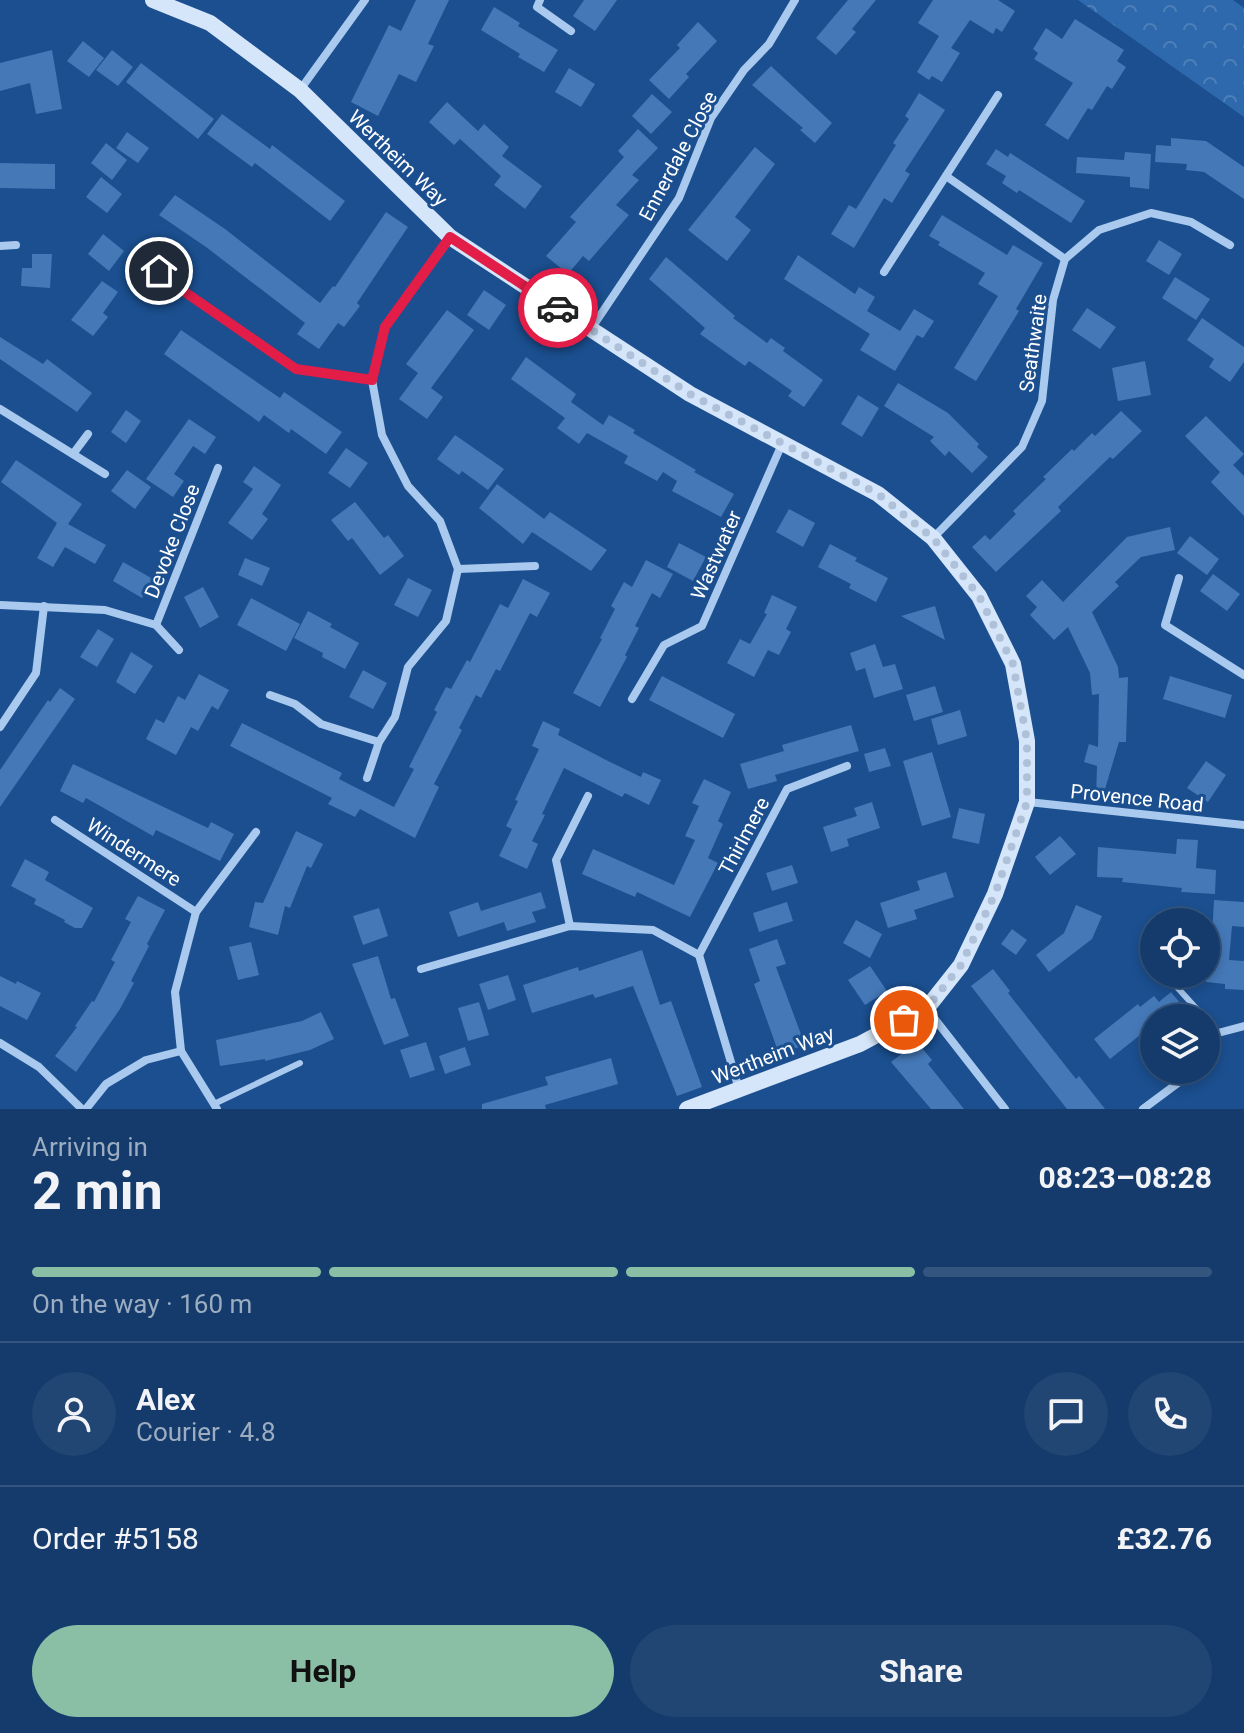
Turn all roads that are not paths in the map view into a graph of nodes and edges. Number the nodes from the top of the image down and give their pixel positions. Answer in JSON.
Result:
{"nodes":[{"id":1,"x":153,"y":0,"type":"edge"},
{"id":2,"x":365,"y":0,"type":"edge"},
{"id":3,"x":540,"y":0,"type":"edge"},
{"id":4,"x":795,"y":0,"type":"edge"},
{"id":5,"x":571,"y":31,"type":"dead end"},
{"id":6,"x":300,"y":90,"type":"junction"},
{"id":7,"x":998,"y":95,"type":"dead end"},
{"id":8,"x":946,"y":176,"type":"junction"},
{"id":9,"x":450,"y":237,"type":"junction"},
{"id":10,"x":16,"y":245,"type":"dead end"},
{"id":11,"x":1230,"y":245,"type":"dead end"},
{"id":12,"x":0,"y":246,"type":"edge"},
{"id":13,"x":1065,"y":259,"type":"junction"},
{"id":14,"x":159,"y":271,"type":"dead end"},
{"id":15,"x":884,"y":272,"type":"dead end"},
{"id":16,"x":591,"y":329,"type":"junction"},
{"id":17,"x":372,"y":380,"type":"junction"},
{"id":18,"x":0,"y":409,"type":"edge"},
{"id":19,"x":88,"y":434,"type":"dead end"},
{"id":20,"x":782,"y":444,"type":"junction"},
{"id":21,"x":73,"y":454,"type":"junction"},
{"id":22,"x":218,"y":468,"type":"dead end"},
{"id":23,"x":105,"y":474,"type":"dead end"},
{"id":24,"x":933,"y":538,"type":"junction"},
{"id":25,"x":535,"y":566,"type":"dead end"},
{"id":26,"x":458,"y":569,"type":"junction"},
{"id":27,"x":1179,"y":578,"type":"dead end"},
{"id":28,"x":0,"y":605,"type":"edge"},
{"id":29,"x":44,"y":606,"type":"junction"},
{"id":30,"x":156,"y":625,"type":"junction"},
{"id":31,"x":179,"y":650,"type":"dead end"},
{"id":32,"x":1244,"y":675,"type":"edge"},
{"id":33,"x":270,"y":695,"type":"dead end"},
{"id":34,"x":632,"y":699,"type":"dead end"},
{"id":35,"x":2,"y":721,"type":"edge"},
{"id":36,"x":379,"y":742,"type":"junction"},
{"id":37,"x":847,"y":766,"type":"dead end"},
{"id":38,"x":367,"y":778,"type":"dead end"},
{"id":39,"x":588,"y":796,"type":"dead end"},
{"id":40,"x":1027,"y":802,"type":"junction"},
{"id":41,"x":55,"y":820,"type":"dead end"},
{"id":42,"x":1244,"y":825,"type":"edge"},
{"id":43,"x":256,"y":832,"type":"dead end"},
{"id":44,"x":196,"y":912,"type":"junction"},
{"id":45,"x":570,"y":926,"type":"junction"},
{"id":46,"x":699,"y":955,"type":"junction"},
{"id":47,"x":421,"y":969,"type":"dead end"},
{"id":48,"x":1177,"y":988,"type":"edge"},
{"id":49,"x":1192,"y":1004,"type":"edge"},
{"id":50,"x":927,"y":1008,"type":"junction"},
{"id":51,"x":1244,"y":1026,"type":"edge"},
{"id":52,"x":1220,"y":1032,"type":"edge"},
{"id":53,"x":0,"y":1043,"type":"edge"},
{"id":54,"x":181,"y":1051,"type":"junction"},
{"id":55,"x":300,"y":1063,"type":"dead end"},
{"id":56,"x":1177,"y":1084,"type":"edge"},
{"id":57,"x":739,"y":1089,"type":"junction"},
{"id":58,"x":216,"y":1106,"type":"edge"},
{"id":59,"x":84,"y":1109,"type":"edge"},
{"id":60,"x":687,"y":1109,"type":"edge"},
{"id":61,"x":1005,"y":1109,"type":"edge"},
{"id":62,"x":1143,"y":1109,"type":"edge"}],
"edges":[{"from":1,"to":6,"type":"street","name":"Wertheim Way"},
{"from":2,"to":6,"type":"street"},
{"from":3,"to":5,"type":"street"},
{"from":4,"to":16,"type":"street","name":"Ennerdale Close"},
{"from":6,"to":9,"type":"street","name":"Wertheim Way"},
{"from":7,"to":8,"type":"street"},
{"from":8,"to":13,"type":"street"},
{"from":8,"to":15,"type":"street"},
{"from":9,"to":16,"type":"street","name":"Wertheim Way"},
{"from":9,"to":17,"type":"street"},
{"from":10,"to":12,"type":"street"},
{"from":11,"to":13,"type":"street"},
{"from":13,"to":24,"type":"street","name":"Seathwaite"},
{"from":14,"to":17,"type":"street"},
{"from":16,"to":20,"type":"street","name":"Wertheim Way"},
{"from":17,"to":26,"type":"street"},
{"from":18,"to":21,"type":"street"},
{"from":19,"to":21,"type":"street"},
{"from":20,"to":24,"type":"street","name":"Wertheim Way"},
{"from":20,"to":34,"type":"street","name":"Wastwater"},
{"from":21,"to":23,"type":"street"},
{"from":22,"to":30,"type":"street","name":"Devoke Close"},
{"from":24,"to":40,"type":"street","name":"Wertheim Way"},
{"from":25,"to":26,"type":"street"},
{"from":26,"to":36,"type":"street"},
{"from":27,"to":32,"type":"street"},
{"from":28,"to":29,"type":"street","name":"Devoke Close"},
{"from":29,"to":30,"type":"street","name":"Devoke Close"},
{"from":29,"to":35,"type":"street"},
{"from":30,"to":31,"type":"street","name":"Devoke Close"},
{"from":33,"to":36,"type":"street"},
{"from":36,"to":38,"type":"street"},
{"from":37,"to":46,"type":"street","name":"Thirlmere"},
{"from":39,"to":45,"type":"street"},
{"from":40,"to":42,"type":"street","name":"Provence Road"},
{"from":40,"to":50,"type":"street","name":"Wertheim Way"},
{"from":41,"to":44,"type":"street","name":"Windermere"},
{"from":43,"to":44,"type":"street"},
{"from":44,"to":54,"type":"street"},
{"from":45,"to":46,"type":"street"},
{"from":45,"to":47,"type":"street"},
{"from":46,"to":57,"type":"street"},
{"from":48,"to":49,"type":"lane"},
{"from":50,"to":57,"type":"street","name":"Wertheim Way"},
{"from":50,"to":61,"type":"street"},
{"from":51,"to":52,"type":"street"},
{"from":53,"to":59,"type":"street"},
{"from":54,"to":58,"type":"street"},
{"from":54,"to":59,"type":"street"},
{"from":55,"to":58,"type":"lane"},
{"from":56,"to":62,"type":"street"},
{"from":57,"to":60,"type":"street","name":"Wertheim Way"}]}
